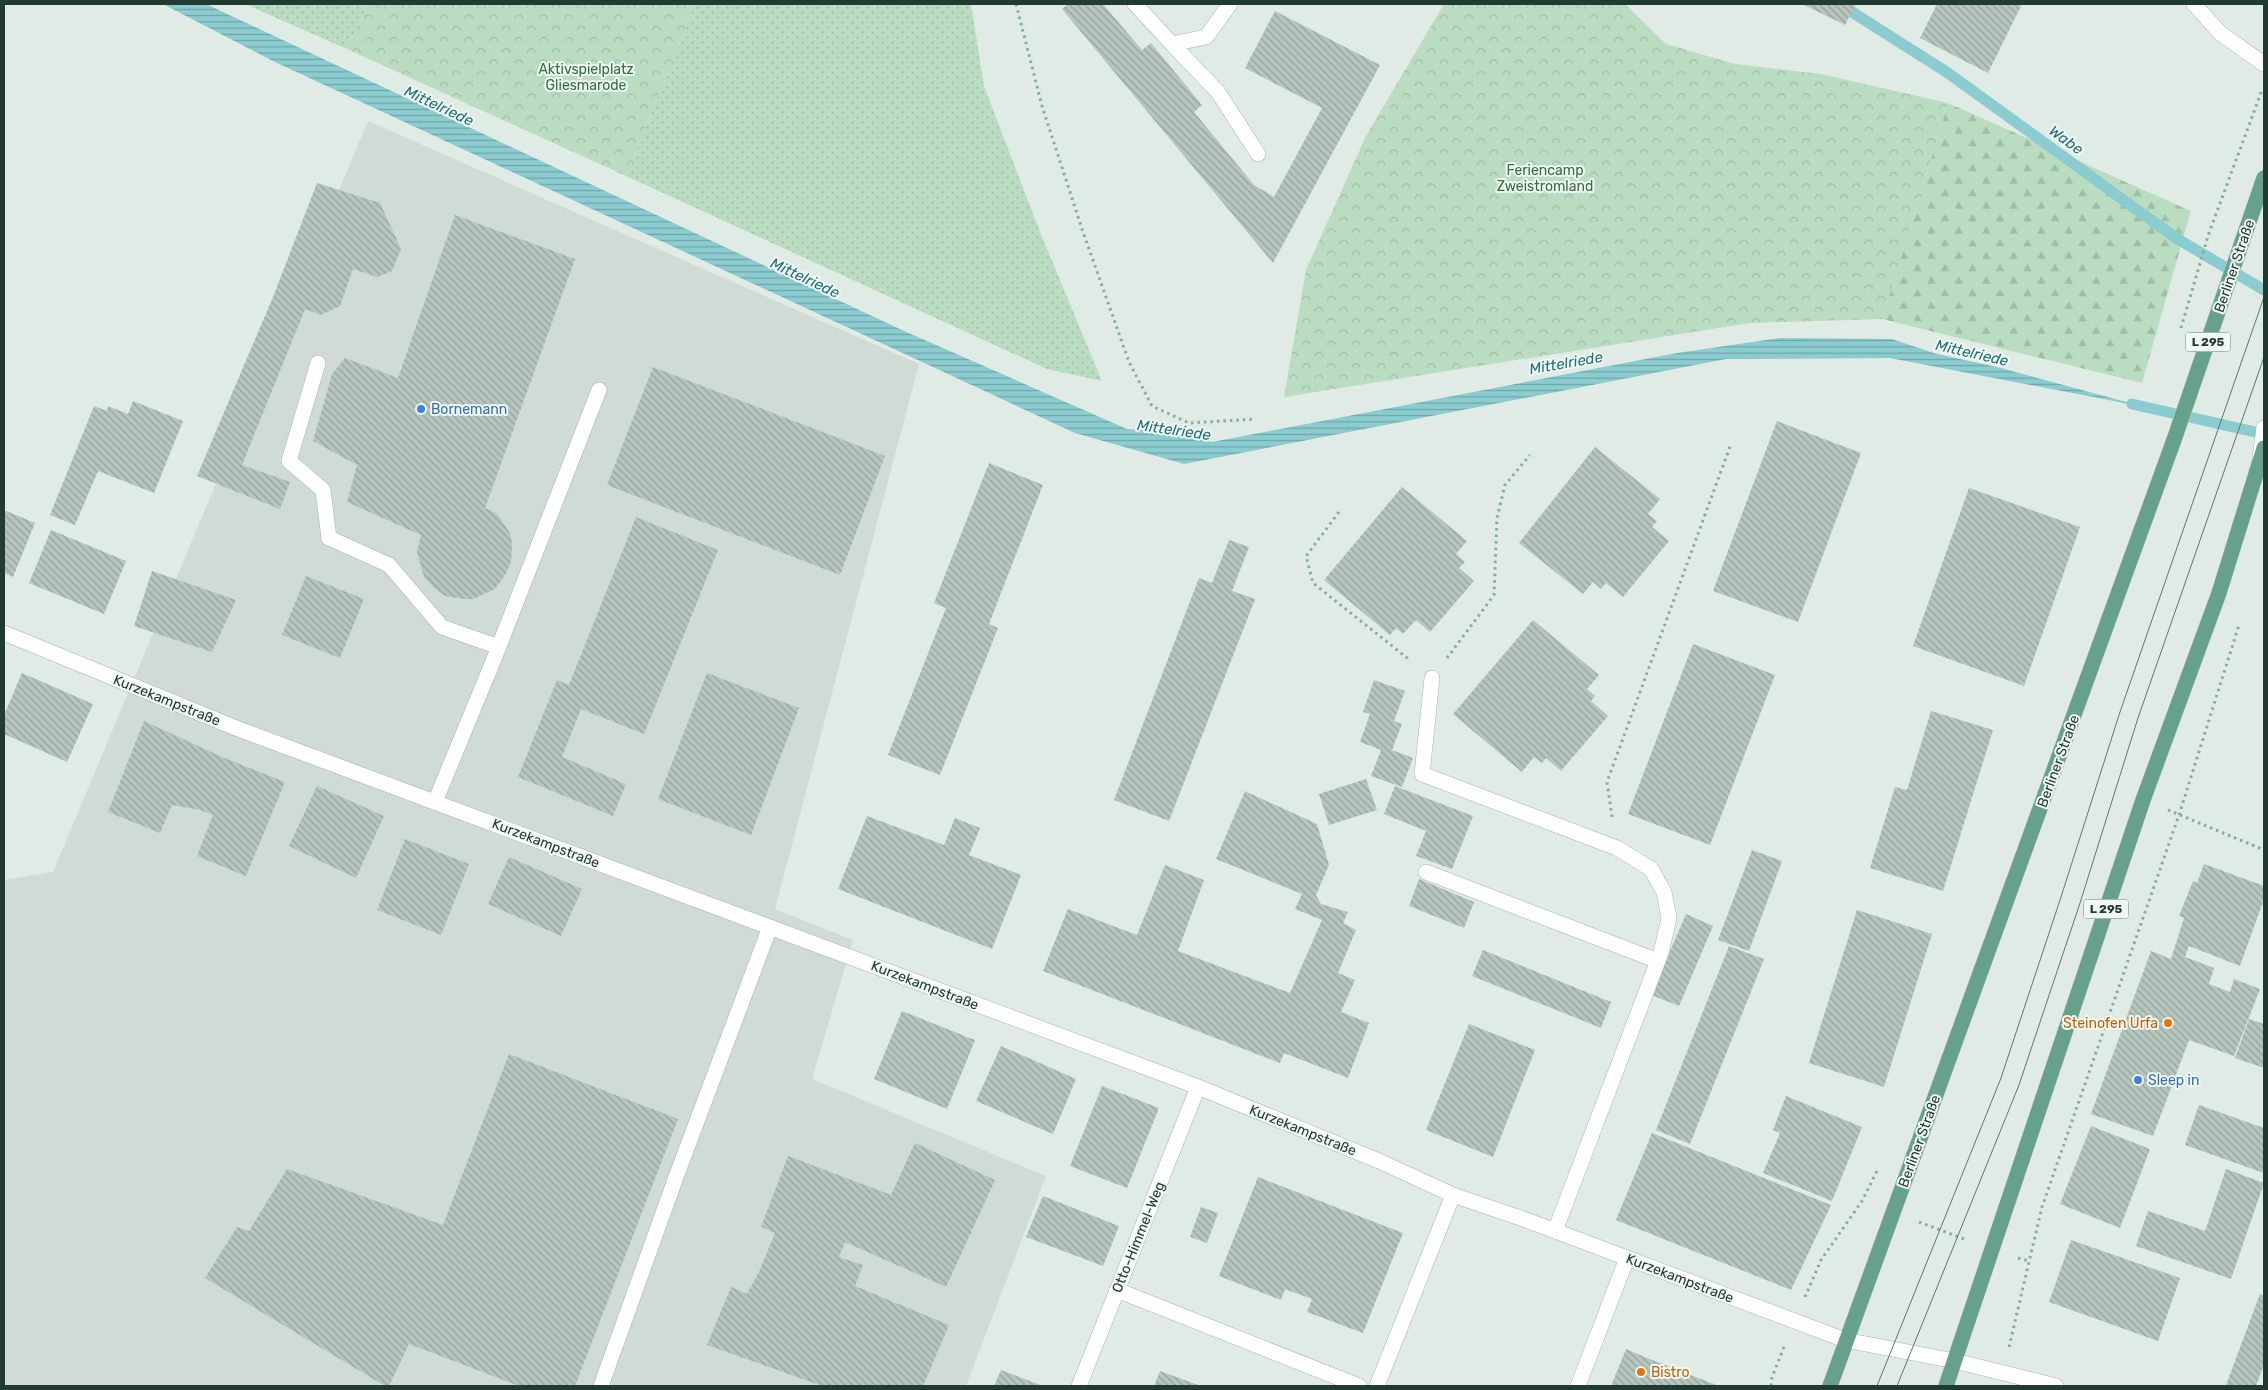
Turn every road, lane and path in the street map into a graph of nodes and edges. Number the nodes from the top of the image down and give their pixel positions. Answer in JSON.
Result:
{"nodes":[{"id":1,"x":1016,"y":4,"type":"edge"},
{"id":2,"x":1135,"y":4,"type":"edge"},
{"id":3,"x":1230,"y":4,"type":"edge"},
{"id":4,"x":2194,"y":4,"type":"edge"},
{"id":5,"x":1172,"y":44,"type":"junction"},
{"id":6,"x":2264,"y":64,"type":"edge"},
{"id":7,"x":2264,"y":84,"type":"edge"},
{"id":8,"x":1258,"y":154,"type":"dead end"},
{"id":9,"x":2264,"y":178,"type":"edge"},
{"id":10,"x":2260,"y":196,"type":"edge"},
{"id":11,"x":2209,"y":233,"type":"dead end"},
{"id":12,"x":318,"y":363,"type":"dead end"},
{"id":13,"x":599,"y":390,"type":"dead end"},
{"id":14,"x":1256,"y":419,"type":"dead end"},
{"id":15,"x":2264,"y":428,"type":"edge"},
{"id":16,"x":1731,"y":444,"type":"dead end"},
{"id":17,"x":2262,"y":453,"type":"edge"},
{"id":18,"x":1530,"y":455,"type":"dead end"},
{"id":19,"x":1339,"y":512,"type":"dead end"},
{"id":20,"x":2241,"y":619,"type":"dead end"},
{"id":21,"x":4,"y":633,"type":"edge"},
{"id":22,"x":499,"y":647,"type":"junction"},
{"id":23,"x":1432,"y":678,"type":"junction"},
{"id":24,"x":2142,"y":800,"type":"junction"},
{"id":25,"x":436,"y":802,"type":"junction"},
{"id":26,"x":2179,"y":815,"type":"junction"},
{"id":27,"x":1617,"y":848,"type":"junction"},
{"id":28,"x":2264,"y":850,"type":"edge"},
{"id":29,"x":1426,"y":872,"type":"dead end"},
{"id":30,"x":770,"y":927,"type":"junction"},
{"id":31,"x":1658,"y":961,"type":"junction"},
{"id":32,"x":1198,"y":1087,"type":"junction"},
{"id":33,"x":1879,"y":1166,"type":"dead end"},
{"id":34,"x":1453,"y":1195,"type":"junction"},
{"id":35,"x":1931,"y":1226,"type":"dead end"},
{"id":36,"x":1554,"y":1231,"type":"junction"},
{"id":37,"x":1958,"y":1236,"type":"dead end"},
{"id":38,"x":1627,"y":1258,"type":"junction"},
{"id":39,"x":1117,"y":1290,"type":"junction"},
{"id":40,"x":1795,"y":1322,"type":"junction"},
{"id":41,"x":1845,"y":1340,"type":"junction"},
{"id":42,"x":1955,"y":1361,"type":"junction"},
{"id":43,"x":2003,"y":1373,"type":"junction"},
{"id":44,"x":601,"y":1386,"type":"edge"},
{"id":45,"x":1079,"y":1386,"type":"edge"},
{"id":46,"x":1359,"y":1386,"type":"edge"},
{"id":47,"x":1377,"y":1386,"type":"edge"},
{"id":48,"x":1578,"y":1386,"type":"edge"},
{"id":49,"x":1771,"y":1386,"type":"edge"},
{"id":50,"x":1830,"y":1386,"type":"edge"},
{"id":51,"x":1946,"y":1386,"type":"edge"},
{"id":52,"x":2056,"y":1386,"type":"edge"}],
"edges":[{"from":1,"to":14,"type":"path"},
{"from":2,"to":5,"type":"street"},
{"from":3,"to":5,"type":"street"},
{"from":4,"to":6,"type":"street"},
{"from":5,"to":8,"type":"street"},
{"from":7,"to":11,"type":"path"},
{"from":9,"to":10,"type":"main road","name":"Berliner Straße","number":"L 295"},
{"from":10,"to":41,"type":"main road","name":"Berliner Straße","number":"L 295"},
{"from":12,"to":22,"type":"street"},
{"from":13,"to":22,"type":"street"},
{"from":15,"to":17,"type":"street"},
{"from":16,"to":27,"type":"path"},
{"from":17,"to":24,"type":"main road","number":"L 295"},
{"from":18,"to":23,"type":"path"},
{"from":19,"to":23,"type":"path"},
{"from":20,"to":26,"type":"path"},
{"from":21,"to":25,"type":"street","name":"Kurzekampstraße"},
{"from":22,"to":25,"type":"street"},
{"from":23,"to":27,"type":"street"},
{"from":24,"to":26,"type":"path"},
{"from":24,"to":42,"type":"main road","number":"L 295"},
{"from":25,"to":30,"type":"street","name":"Kurzekampstraße"},
{"from":26,"to":28,"type":"path"},
{"from":26,"to":43,"type":"path"},
{"from":27,"to":31,"type":"street"},
{"from":29,"to":31,"type":"street"},
{"from":30,"to":32,"type":"street","name":"Kurzekampstraße"},
{"from":30,"to":44,"type":"street"},
{"from":31,"to":36,"type":"street"},
{"from":32,"to":34,"type":"street","name":"Kurzekampstraße"},
{"from":32,"to":39,"type":"street","name":"Otto-Himmel-Weg"},
{"from":33,"to":40,"type":"path"},
{"from":34,"to":36,"type":"street","name":"Kurzekampstraße"},
{"from":34,"to":47,"type":"street"},
{"from":35,"to":37,"type":"path"},
{"from":36,"to":38,"type":"street","name":"Kurzekampstraße"},
{"from":38,"to":40,"type":"street","name":"Kurzekampstraße"},
{"from":38,"to":48,"type":"street"},
{"from":39,"to":45,"type":"street","name":"Otto-Himmel-Weg"},
{"from":39,"to":46,"type":"street"},
{"from":40,"to":41,"type":"street","name":"Kurzekampstraße"},
{"from":40,"to":49,"type":"path"},
{"from":41,"to":42,"type":"street"},
{"from":41,"to":50,"type":"main road","name":"Berliner Straße","number":"L 295"},
{"from":42,"to":43,"type":"street"},
{"from":42,"to":51,"type":"main road","number":"L 295"},
{"from":43,"to":52,"type":"street"}]}
